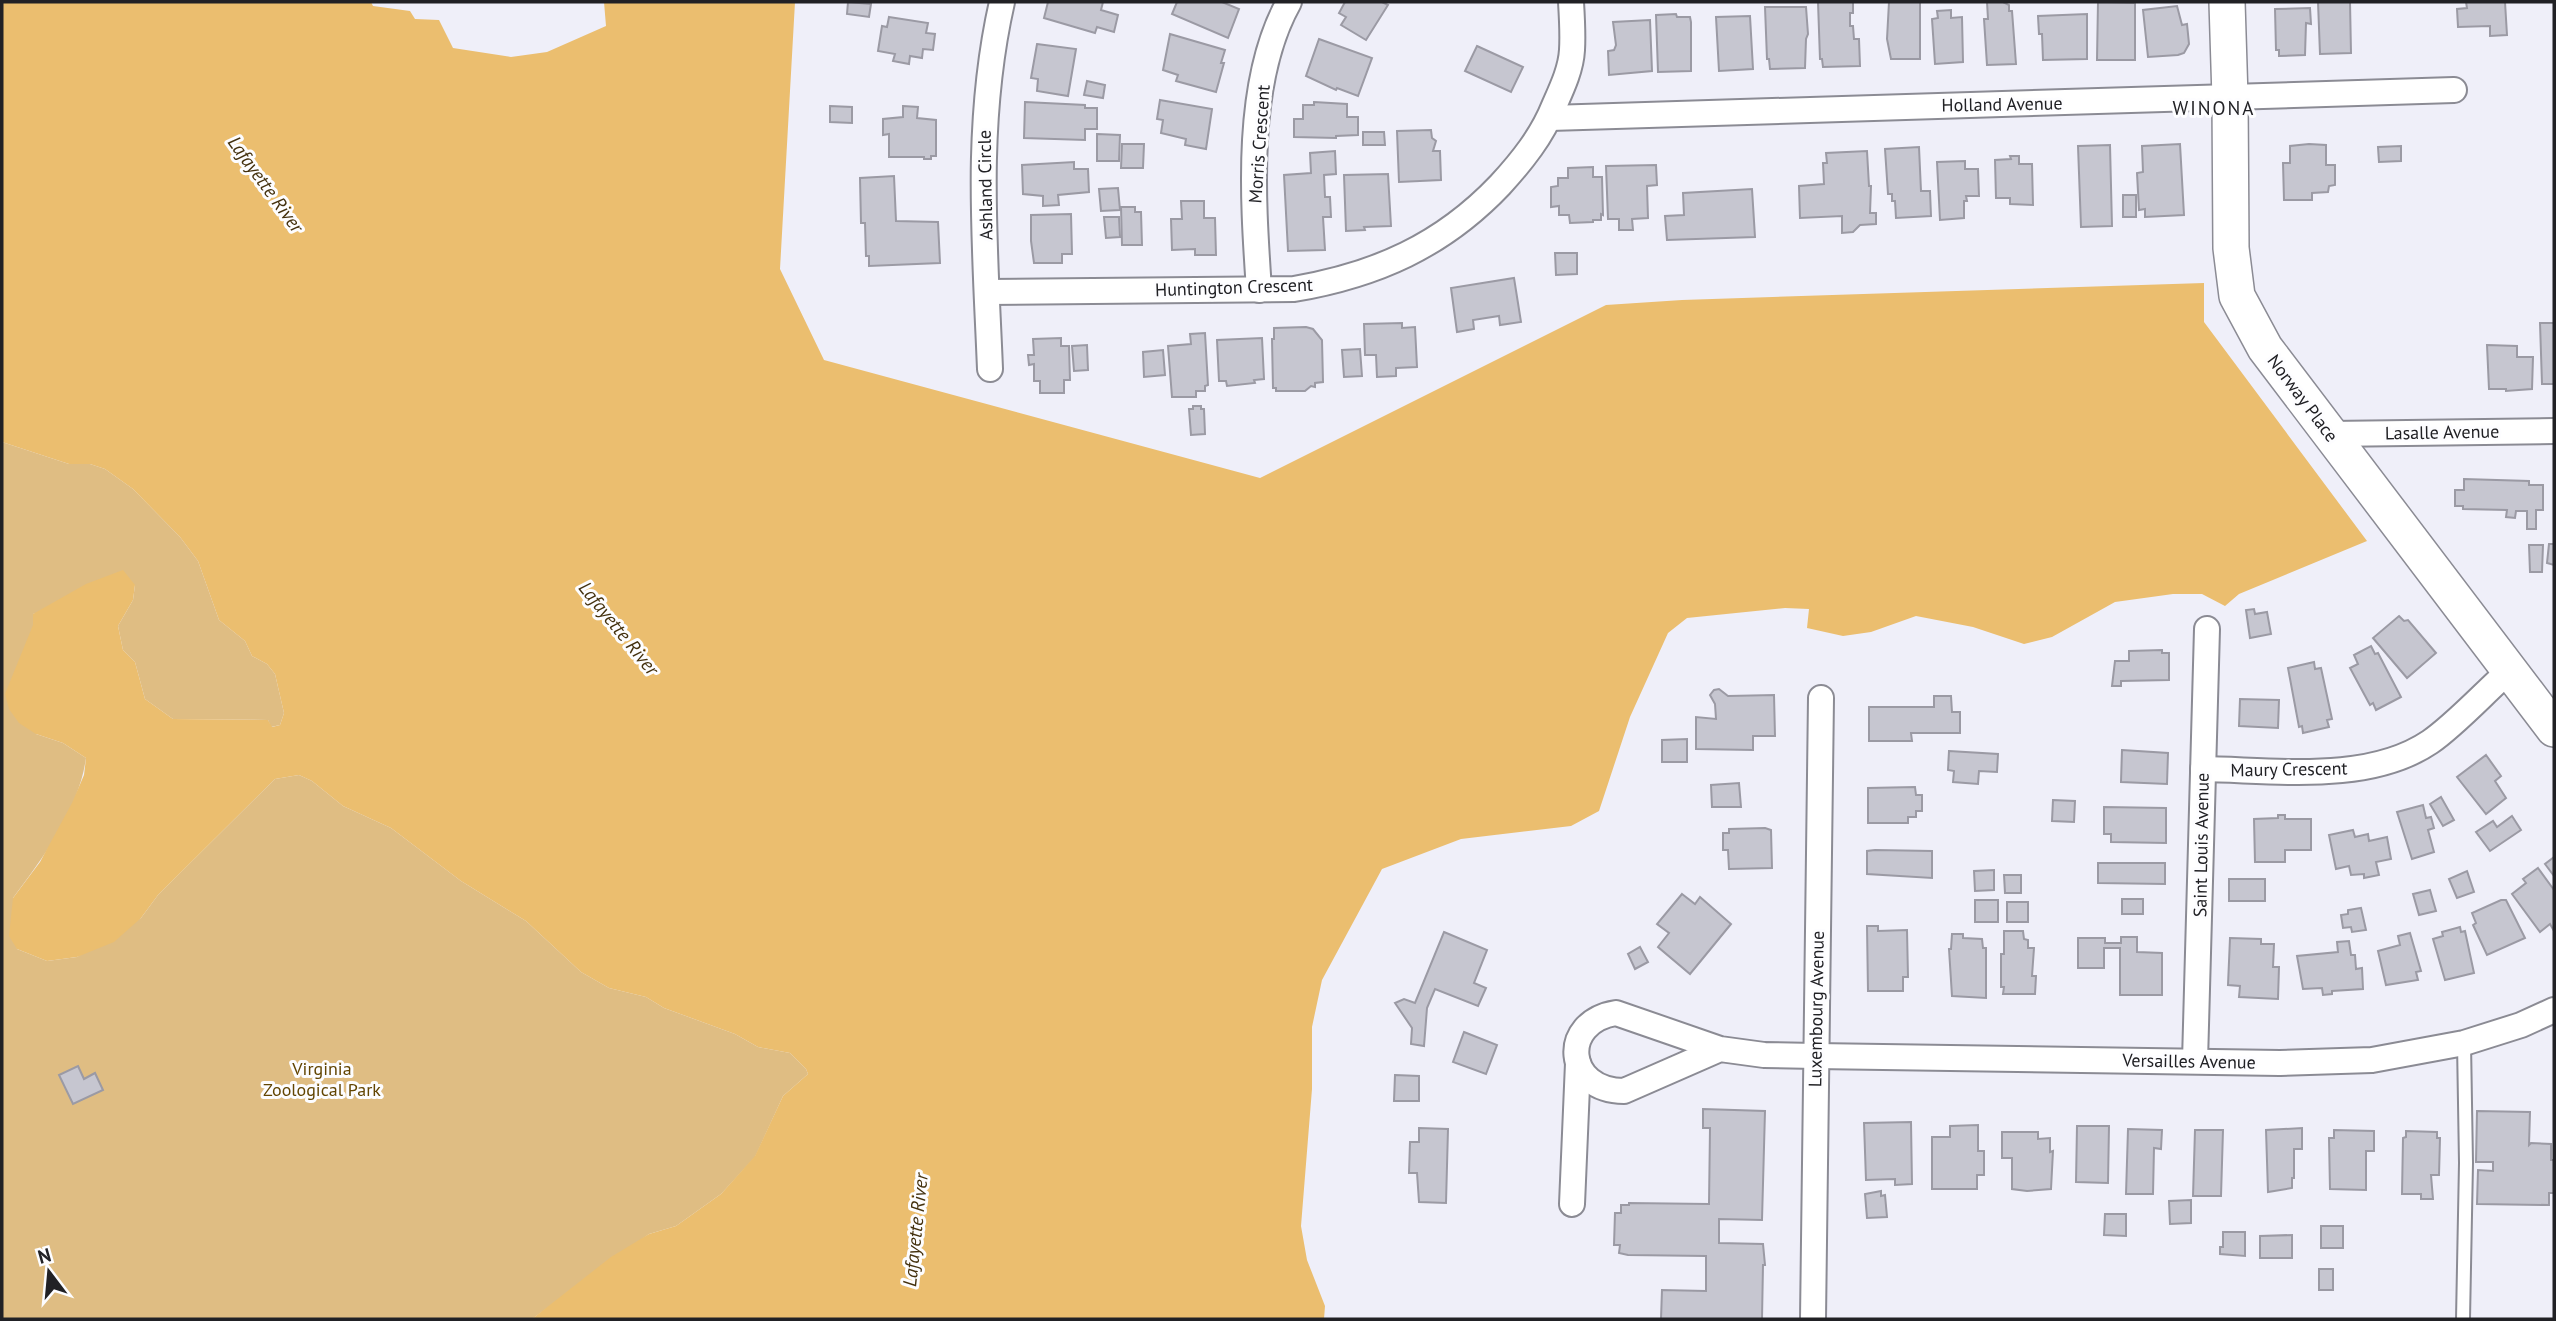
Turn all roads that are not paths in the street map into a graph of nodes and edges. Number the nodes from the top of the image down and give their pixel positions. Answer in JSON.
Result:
{"nodes":[{"id":1,"x":1002,"y":2,"type":"edge"},
{"id":2,"x":1289,"y":2,"type":"edge"},
{"id":3,"x":1571,"y":2,"type":"edge"},
{"id":4,"x":2227,"y":2,"type":"edge"},
{"id":5,"x":2454,"y":90,"type":"dead end"},
{"id":6,"x":2230,"y":98,"type":"junction"},
{"id":7,"x":1550,"y":118,"type":"junction"},
{"id":8,"x":1259,"y":290,"type":"junction"},
{"id":9,"x":987,"y":292,"type":"junction"},
{"id":10,"x":990,"y":369,"type":"dead end"},
{"id":11,"x":2554,"y":431,"type":"edge"},
{"id":12,"x":2330,"y":433,"type":"junction"},
{"id":13,"x":2207,"y":629,"type":"dead end"},
{"id":14,"x":2510,"y":670,"type":"junction"},
{"id":15,"x":1821,"y":698,"type":"dead end"},
{"id":16,"x":2554,"y":729,"type":"edge"},
{"id":17,"x":2203,"y":769,"type":"junction"},
{"id":18,"x":2554,"y":1010,"type":"edge"},
{"id":19,"x":2464,"y":1043,"type":"junction"},
{"id":20,"x":1720,"y":1049,"type":"junction"},
{"id":21,"x":1816,"y":1056,"type":"junction"},
{"id":22,"x":2194,"y":1061,"type":"junction"},
{"id":23,"x":1578,"y":1063,"type":"junction"},
{"id":24,"x":1572,"y":1204,"type":"dead end"},
{"id":25,"x":1813,"y":1319,"type":"edge"},
{"id":26,"x":2463,"y":1319,"type":"edge"}],
"edges":[{"from":1,"to":9,"type":"street","name":"Ashland Circle"},
{"from":2,"to":8,"type":"street","name":"Morris Crescent"},
{"from":3,"to":7,"type":"street","name":"Huntington Crescent"},
{"from":4,"to":6,"type":"street","name":"Norway Place"},
{"from":5,"to":6,"type":"street","name":"Holland Avenue"},
{"from":6,"to":7,"type":"street","name":"Holland Avenue"},
{"from":6,"to":12,"type":"street","name":"Norway Place"},
{"from":7,"to":8,"type":"street","name":"Huntington Crescent"},
{"from":8,"to":9,"type":"street","name":"Huntington Crescent"},
{"from":9,"to":10,"type":"street","name":"Ashland Circle"},
{"from":11,"to":12,"type":"street","name":"Lasalle Avenue"},
{"from":12,"to":14,"type":"street","name":"Norway Place"},
{"from":13,"to":17,"type":"street","name":"Saint Louis Avenue"},
{"from":14,"to":16,"type":"street","name":"Norway Place"},
{"from":14,"to":17,"type":"street","name":"Maury Crescent"},
{"from":15,"to":21,"type":"street","name":"Luxembourg Avenue"},
{"from":17,"to":22,"type":"street","name":"Saint Louis Avenue"},
{"from":18,"to":19,"type":"street","name":"Versailles Avenue"},
{"from":19,"to":22,"type":"street","name":"Versailles Avenue"},
{"from":19,"to":26,"type":"lane"},
{"from":20,"to":21,"type":"street","name":"Versailles Avenue"},
{"from":20,"to":23,"type":"street"},
{"from":20,"to":23,"type":"street","name":"Versailles Avenue"},
{"from":21,"to":22,"type":"street","name":"Versailles Avenue"},
{"from":21,"to":25,"type":"street","name":"Luxembourg Avenue"},
{"from":23,"to":24,"type":"street"}]}
